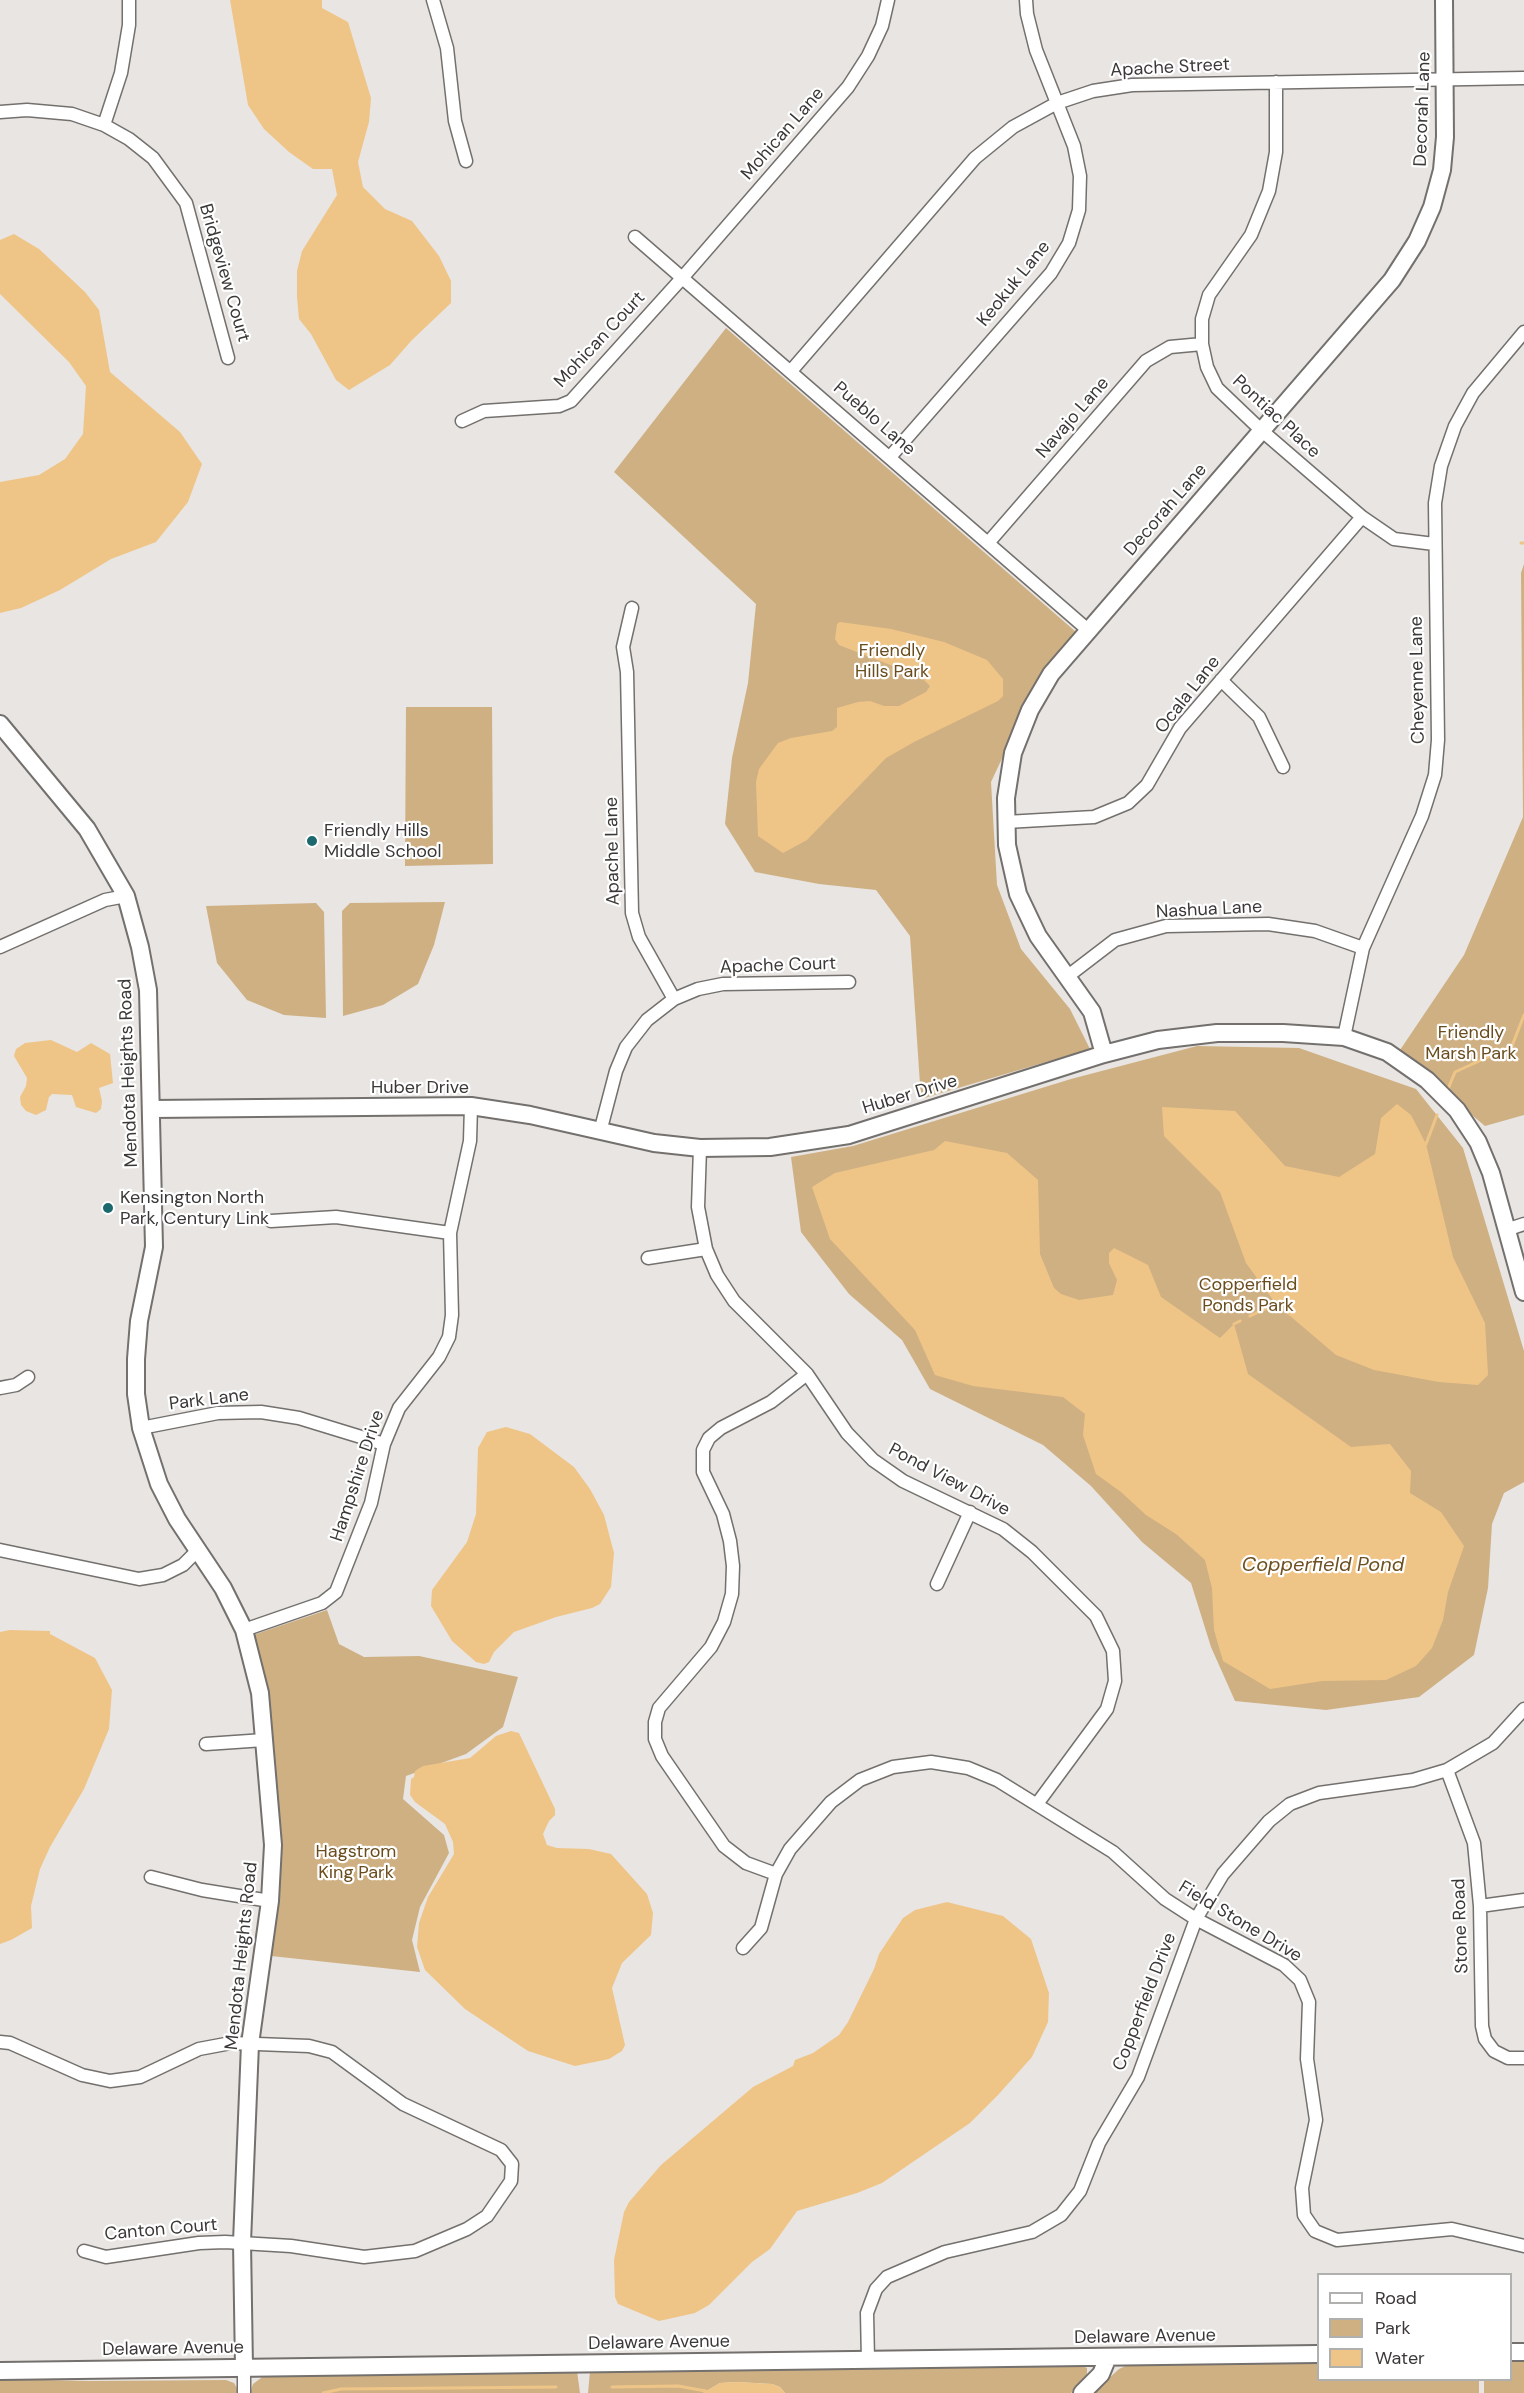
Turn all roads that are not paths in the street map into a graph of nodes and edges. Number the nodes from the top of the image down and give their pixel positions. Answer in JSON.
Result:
{"nodes":[{"id":1,"x":129,"y":0,"type":"edge"},
{"id":2,"x":433,"y":0,"type":"edge"},
{"id":3,"x":888,"y":0,"type":"edge"},
{"id":4,"x":1026,"y":0,"type":"edge"},
{"id":5,"x":1444,"y":0,"type":"edge"},
{"id":6,"x":1524,"y":78,"type":"edge"},
{"id":7,"x":1444,"y":79,"type":"junction"},
{"id":8,"x":1276,"y":82,"type":"junction"},
{"id":9,"x":1057,"y":103,"type":"junction"},
{"id":10,"x":0,"y":112,"type":"edge"},
{"id":11,"x":104,"y":125,"type":"junction"},
{"id":12,"x":466,"y":161,"type":"dead end"},
{"id":13,"x":634,"y":237,"type":"dead end"},
{"id":14,"x":683,"y":277,"type":"junction"},
{"id":15,"x":1524,"y":332,"type":"edge"},
{"id":16,"x":1202,"y":344,"type":"junction"},
{"id":17,"x":228,"y":358,"type":"dead end"},
{"id":18,"x":791,"y":371,"type":"junction"},
{"id":19,"x":462,"y":421,"type":"dead end"},
{"id":20,"x":1261,"y":430,"type":"junction"},
{"id":21,"x":890,"y":457,"type":"junction"},
{"id":22,"x":1362,"y":517,"type":"junction"},
{"id":23,"x":988,"y":543,"type":"junction"},
{"id":24,"x":1434,"y":544,"type":"junction"},
{"id":25,"x":632,"y":608,"type":"dead end"},
{"id":26,"x":1088,"y":630,"type":"junction"},
{"id":27,"x":1221,"y":680,"type":"junction"},
{"id":28,"x":0,"y":724,"type":"edge"},
{"id":29,"x":1283,"y":767,"type":"dead end"},
{"id":30,"x":1006,"y":822,"type":"junction"},
{"id":31,"x":126,"y":896,"type":"junction"},
{"id":32,"x":0,"y":947,"type":"edge"},
{"id":33,"x":1363,"y":948,"type":"junction"},
{"id":34,"x":1068,"y":976,"type":"junction"},
{"id":35,"x":849,"y":982,"type":"dead end"},
{"id":36,"x":674,"y":999,"type":"junction"},
{"id":37,"x":1344,"y":1037,"type":"junction"},
{"id":38,"x":1104,"y":1054,"type":"junction"},
{"id":39,"x":471,"y":1106,"type":"junction"},
{"id":40,"x":152,"y":1109,"type":"junction"},
{"id":41,"x":600,"y":1132,"type":"junction"},
{"id":42,"x":700,"y":1148,"type":"junction"},
{"id":43,"x":271,"y":1221,"type":"dead end"},
{"id":44,"x":1524,"y":1224,"type":"edge"},
{"id":45,"x":1506,"y":1230,"type":"junction"},
{"id":46,"x":450,"y":1233,"type":"junction"},
{"id":47,"x":706,"y":1249,"type":"junction"},
{"id":48,"x":648,"y":1258,"type":"dead end"},
{"id":49,"x":1524,"y":1292,"type":"edge"},
{"id":50,"x":807,"y":1374,"type":"junction"},
{"id":51,"x":28,"y":1377,"type":"dead end"},
{"id":52,"x":0,"y":1389,"type":"edge"},
{"id":53,"x":141,"y":1428,"type":"junction"},
{"id":54,"x":384,"y":1444,"type":"junction"},
{"id":55,"x":970,"y":1512,"type":"junction"},
{"id":56,"x":0,"y":1550,"type":"edge"},
{"id":57,"x":198,"y":1550,"type":"junction"},
{"id":58,"x":937,"y":1584,"type":"dead end"},
{"id":59,"x":244,"y":1629,"type":"junction"},
{"id":60,"x":1524,"y":1709,"type":"edge"},
{"id":61,"x":264,"y":1740,"type":"junction"},
{"id":62,"x":206,"y":1744,"type":"dead end"},
{"id":63,"x":1447,"y":1770,"type":"junction"},
{"id":64,"x":1037,"y":1804,"type":"junction"},
{"id":65,"x":776,"y":1874,"type":"junction"},
{"id":66,"x":151,"y":1877,"type":"dead end"},
{"id":67,"x":1524,"y":1900,"type":"edge"},
{"id":68,"x":270,"y":1901,"type":"junction"},
{"id":69,"x":1480,"y":1906,"type":"junction"},
{"id":70,"x":1196,"y":1919,"type":"junction"},
{"id":71,"x":743,"y":1948,"type":"dead end"},
{"id":72,"x":0,"y":2042,"type":"edge"},
{"id":73,"x":250,"y":2044,"type":"junction"},
{"id":74,"x":1524,"y":2058,"type":"edge"},
{"id":75,"x":242,"y":2242,"type":"junction"},
{"id":76,"x":1524,"y":2246,"type":"edge"},
{"id":77,"x":84,"y":2251,"type":"dead end"},
{"id":78,"x":1317,"y":2354,"type":"edge"},
{"id":79,"x":1108,"y":2357,"type":"junction"},
{"id":80,"x":868,"y":2360,"type":"junction"},
{"id":81,"x":244,"y":2368,"type":"junction"},
{"id":82,"x":0,"y":2371,"type":"edge"},
{"id":83,"x":244,"y":2393,"type":"edge"},
{"id":84,"x":1082,"y":2393,"type":"edge"}],
"edges":[{"from":1,"to":11,"type":"street"},
{"from":2,"to":12,"type":"street"},
{"from":3,"to":14,"type":"street","name":"Mohican Lane"},
{"from":4,"to":9,"type":"street","name":"Keokuk Lane"},
{"from":5,"to":7,"type":"street","name":"Decorah Lane"},
{"from":6,"to":7,"type":"street","name":"Apache Street"},
{"from":7,"to":8,"type":"street","name":"Apache Street"},
{"from":7,"to":20,"type":"street","name":"Decorah Lane"},
{"from":8,"to":9,"type":"street","name":"Apache Street"},
{"from":8,"to":16,"type":"street","name":"Pontiac Place"},
{"from":9,"to":18,"type":"street","name":"Apache Street"},
{"from":9,"to":21,"type":"street","name":"Keokuk Lane"},
{"from":10,"to":11,"type":"street","name":"Bridgeview Court"},
{"from":11,"to":17,"type":"street","name":"Bridgeview Court"},
{"from":13,"to":14,"type":"street","name":"Pueblo Lane"},
{"from":14,"to":18,"type":"street","name":"Pueblo Lane"},
{"from":14,"to":19,"type":"street","name":"Mohican Court"},
{"from":15,"to":24,"type":"street","name":"Cheyenne Lane"},
{"from":16,"to":20,"type":"street","name":"Pontiac Place"},
{"from":16,"to":23,"type":"street","name":"Navajo Lane"},
{"from":18,"to":21,"type":"street","name":"Pueblo Lane"},
{"from":20,"to":22,"type":"street","name":"Pontiac Place"},
{"from":20,"to":26,"type":"street","name":"Decorah Lane"},
{"from":21,"to":23,"type":"street","name":"Pueblo Lane"},
{"from":22,"to":24,"type":"street","name":"Pontiac Place"},
{"from":22,"to":27,"type":"street","name":"Ocala Lane"},
{"from":23,"to":26,"type":"street","name":"Pueblo Lane"},
{"from":24,"to":33,"type":"street","name":"Cheyenne Lane"},
{"from":25,"to":36,"type":"street","name":"Apache Lane"},
{"from":26,"to":30,"type":"street","name":"Decorah Lane"},
{"from":27,"to":29,"type":"street"},
{"from":27,"to":30,"type":"street","name":"Ocala Lane"},
{"from":28,"to":31,"type":"street","name":"Mendota Heights Road"},
{"from":30,"to":34,"type":"street","name":"Decorah Lane"},
{"from":31,"to":32,"type":"street"},
{"from":31,"to":40,"type":"street","name":"Mendota Heights Road"},
{"from":33,"to":34,"type":"street","name":"Nashua Lane"},
{"from":33,"to":37,"type":"street","name":"Cheyenne Lane"},
{"from":34,"to":38,"type":"street","name":"Decorah Lane"},
{"from":35,"to":36,"type":"street","name":"Apache Court"},
{"from":36,"to":41,"type":"street"},
{"from":37,"to":38,"type":"street","name":"Huber Drive"},
{"from":37,"to":45,"type":"street","name":"Huber Drive"},
{"from":38,"to":42,"type":"street","name":"Huber Drive"},
{"from":39,"to":40,"type":"street","name":"Huber Drive"},
{"from":39,"to":41,"type":"street","name":"Huber Drive"},
{"from":39,"to":46,"type":"street","name":"Hampshire Drive"},
{"from":40,"to":53,"type":"street","name":"Mendota Heights Road"},
{"from":41,"to":42,"type":"street","name":"Huber Drive"},
{"from":42,"to":47,"type":"street","name":"Pond View Drive"},
{"from":43,"to":46,"type":"street"},
{"from":44,"to":45,"type":"street"},
{"from":45,"to":49,"type":"street","name":"Huber Drive"},
{"from":46,"to":54,"type":"street","name":"Hampshire Drive"},
{"from":47,"to":48,"type":"street"},
{"from":47,"to":50,"type":"street","name":"Pond View Drive"},
{"from":50,"to":55,"type":"street","name":"Pond View Drive"},
{"from":50,"to":65,"type":"street"},
{"from":51,"to":52,"type":"street"},
{"from":53,"to":54,"type":"street","name":"Park Lane"},
{"from":53,"to":57,"type":"street","name":"Mendota Heights Road"},
{"from":54,"to":59,"type":"street","name":"Hampshire Drive"},
{"from":55,"to":58,"type":"street"},
{"from":55,"to":64,"type":"street","name":"Pond View Drive"},
{"from":56,"to":57,"type":"street"},
{"from":57,"to":59,"type":"street","name":"Mendota Heights Road"},
{"from":59,"to":61,"type":"street","name":"Mendota Heights Road"},
{"from":60,"to":63,"type":"street","name":"Copperfield Drive"},
{"from":61,"to":62,"type":"street"},
{"from":61,"to":68,"type":"street","name":"Mendota Heights Road"},
{"from":63,"to":69,"type":"street","name":"Stone Road"},
{"from":63,"to":70,"type":"street","name":"Copperfield Drive"},
{"from":64,"to":65,"type":"street","name":"Field Stone Drive"},
{"from":64,"to":70,"type":"street","name":"Field Stone Drive"},
{"from":65,"to":71,"type":"street","name":"Field Stone Drive"},
{"from":66,"to":68,"type":"street"},
{"from":67,"to":69,"type":"street"},
{"from":68,"to":73,"type":"street","name":"Mendota Heights Road"},
{"from":69,"to":74,"type":"street","name":"Stone Road"},
{"from":70,"to":76,"type":"street","name":"Field Stone Drive"},
{"from":70,"to":80,"type":"street","name":"Copperfield Drive"},
{"from":72,"to":73,"type":"street"},
{"from":73,"to":75,"type":"street","name":"Mendota Heights Road"},
{"from":73,"to":75,"type":"street","name":"Canton Court"},
{"from":75,"to":77,"type":"street","name":"Canton Court"},
{"from":75,"to":81,"type":"street","name":"Mendota Heights Road"},
{"from":78,"to":79,"type":"street","name":"Delaware Avenue"},
{"from":79,"to":80,"type":"street","name":"Delaware Avenue"},
{"from":79,"to":84,"type":"street"},
{"from":80,"to":81,"type":"street","name":"Delaware Avenue"},
{"from":81,"to":82,"type":"street","name":"Delaware Avenue"},
{"from":81,"to":83,"type":"street"}]}
